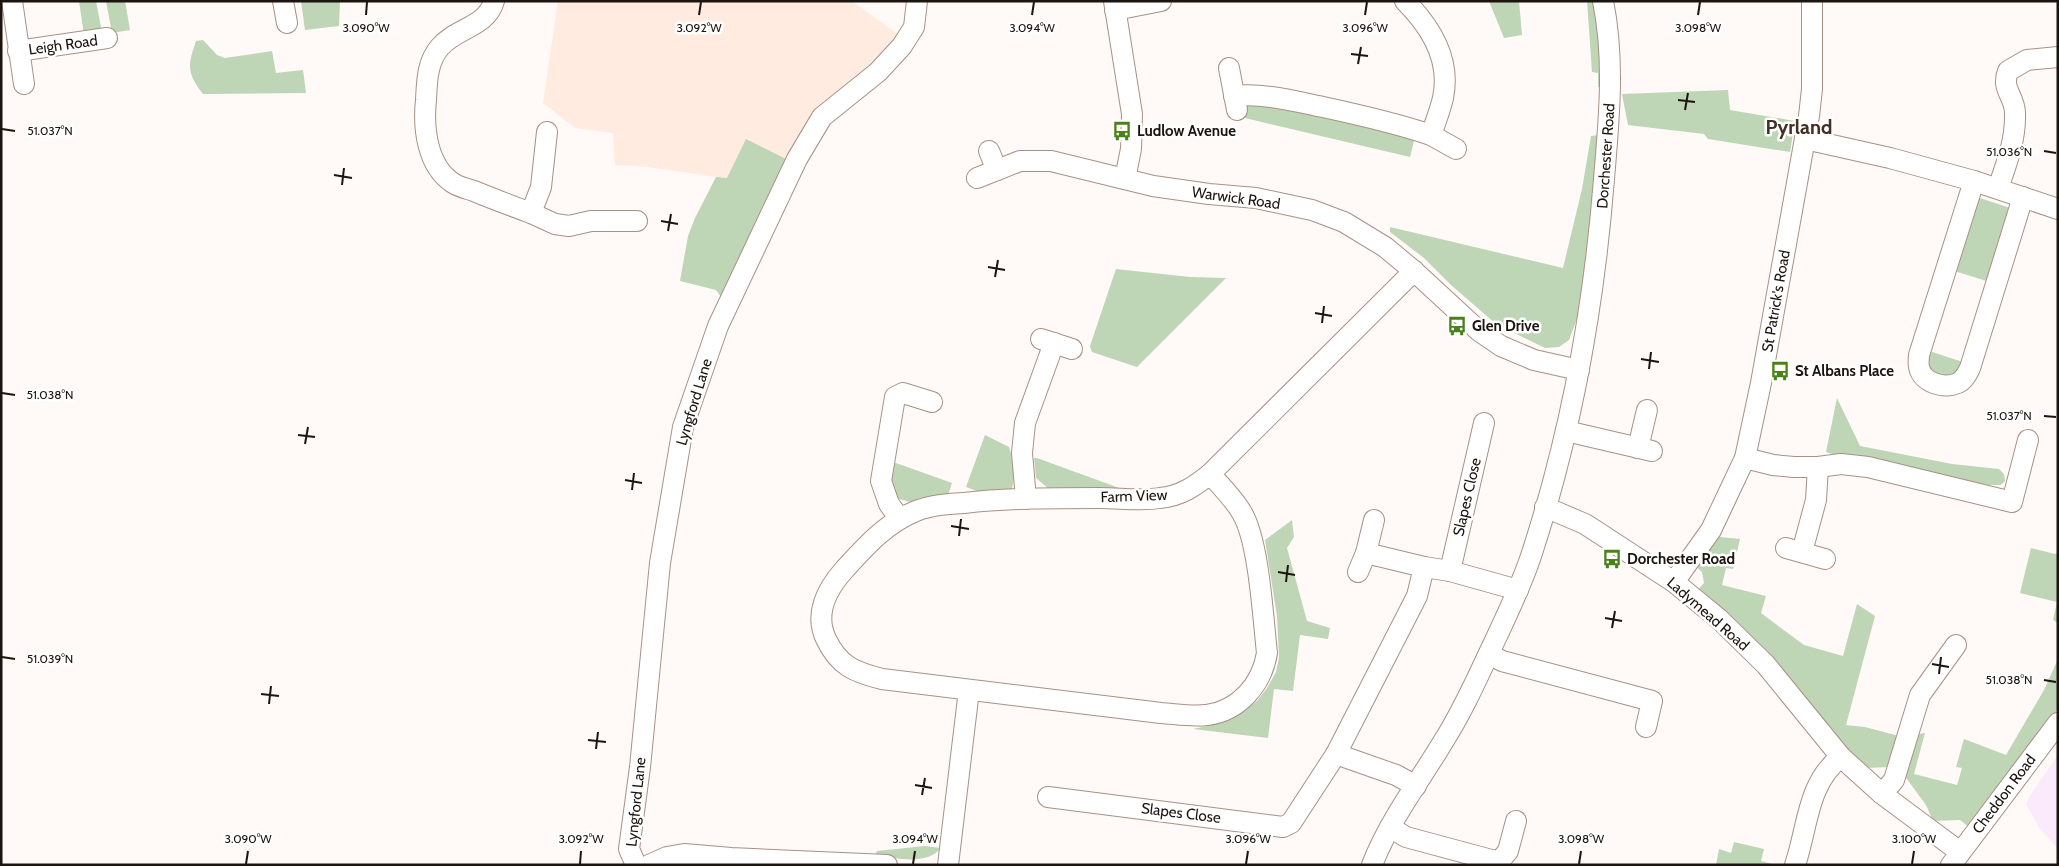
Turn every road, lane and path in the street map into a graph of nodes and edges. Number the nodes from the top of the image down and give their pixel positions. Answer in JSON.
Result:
{"nodes":[{"id":1,"x":12,"y":1,"type":"edge"},
{"id":2,"x":283,"y":1,"type":"edge"},
{"id":3,"x":494,"y":1,"type":"edge"},
{"id":4,"x":917,"y":1,"type":"edge"},
{"id":5,"x":1161,"y":1,"type":"edge"},
{"id":6,"x":1405,"y":1,"type":"edge"},
{"id":7,"x":1603,"y":1,"type":"edge"},
{"id":8,"x":1812,"y":1,"type":"edge"},
{"id":9,"x":1114,"y":5,"type":"edge"},
{"id":10,"x":287,"y":23,"type":"dead end"},
{"id":11,"x":108,"y":38,"type":"dead end"},
{"id":12,"x":18,"y":51,"type":"junction"},
{"id":13,"x":2058,"y":57,"type":"edge"},
{"id":14,"x":1229,"y":68,"type":"dead end"},
{"id":15,"x":24,"y":84,"type":"dead end"},
{"id":16,"x":547,"y":132,"type":"dead end"},
{"id":17,"x":1432,"y":135,"type":"junction"},
{"id":18,"x":1805,"y":140,"type":"junction"},
{"id":19,"x":1456,"y":149,"type":"dead end"},
{"id":20,"x":989,"y":152,"type":"dead end"},
{"id":21,"x":997,"y":170,"type":"junction"},
{"id":22,"x":976,"y":178,"type":"dead end"},
{"id":23,"x":1125,"y":179,"type":"junction"},
{"id":24,"x":1974,"y":181,"type":"junction"},
{"id":25,"x":1998,"y":188,"type":"junction"},
{"id":26,"x":2023,"y":197,"type":"junction"},
{"id":27,"x":2058,"y":209,"type":"edge"},
{"id":28,"x":531,"y":213,"type":"junction"},
{"id":29,"x":637,"y":221,"type":"dead end"},
{"id":30,"x":1414,"y":271,"type":"junction"},
{"id":31,"x":1056,"y":344,"type":"dead end"},
{"id":32,"x":1579,"y":370,"type":"junction"},
{"id":33,"x":932,"y":402,"type":"dead end"},
{"id":34,"x":1647,"y":410,"type":"dead end"},
{"id":35,"x":1484,"y":423,"type":"dead end"},
{"id":36,"x":1566,"y":431,"type":"junction"},
{"id":37,"x":2028,"y":440,"type":"dead end"},
{"id":38,"x":1745,"y":458,"type":"junction"},
{"id":39,"x":1818,"y":467,"type":"junction"},
{"id":40,"x":1210,"y":474,"type":"junction"},
{"id":41,"x":1026,"y":499,"type":"junction"},
{"id":42,"x":1546,"y":507,"type":"junction"},
{"id":43,"x":900,"y":519,"type":"junction"},
{"id":44,"x":1374,"y":520,"type":"dead end"},
{"id":45,"x":1366,"y":553,"type":"junction"},
{"id":46,"x":1825,"y":559,"type":"dead end"},
{"id":47,"x":1424,"y":567,"type":"junction"},
{"id":48,"x":1450,"y":571,"type":"junction"},
{"id":49,"x":1358,"y":572,"type":"dead end"},
{"id":50,"x":1674,"y":582,"type":"junction"},
{"id":51,"x":1518,"y":590,"type":"junction"},
{"id":52,"x":1956,"y":645,"type":"dead end"},
{"id":53,"x":1489,"y":654,"type":"junction"},
{"id":54,"x":969,"y":690,"type":"junction"},
{"id":55,"x":2057,"y":726,"type":"edge"},
{"id":56,"x":1646,"y":727,"type":"dead end"},
{"id":57,"x":1336,"y":754,"type":"junction"},
{"id":58,"x":1842,"y":757,"type":"junction"},
{"id":59,"x":1416,"y":786,"type":"junction"},
{"id":60,"x":1882,"y":794,"type":"junction"},
{"id":61,"x":1048,"y":797,"type":"dead end"},
{"id":62,"x":1516,"y":821,"type":"dead end"},
{"id":63,"x":1390,"y":827,"type":"junction"},
{"id":64,"x":1955,"y":858,"type":"edge"},
{"id":65,"x":636,"y":865,"type":"edge"},
{"id":66,"x":650,"y":865,"type":"edge"},
{"id":67,"x":887,"y":865,"type":"edge"},
{"id":68,"x":948,"y":865,"type":"edge"},
{"id":69,"x":1372,"y":865,"type":"edge"},
{"id":70,"x":1795,"y":865,"type":"edge"}],
"edges":[{"from":1,"to":12,"type":"street","name":"Leigh Road"},
{"from":2,"to":10,"type":"street"},
{"from":3,"to":28,"type":"street"},
{"from":4,"to":65,"type":"street","name":"Lyngford Lane"},
{"from":5,"to":9,"type":"street"},
{"from":6,"to":17,"type":"street"},
{"from":7,"to":32,"type":"street","name":"Dorchester Road"},
{"from":8,"to":18,"type":"street","name":"St Patrick's Road"},
{"from":9,"to":23,"type":"street"},
{"from":11,"to":12,"type":"street","name":"Leigh Road"},
{"from":12,"to":15,"type":"street","name":"Leigh Road"},
{"from":13,"to":25,"type":"street"},
{"from":14,"to":17,"type":"street"},
{"from":16,"to":28,"type":"street"},
{"from":17,"to":19,"type":"street"},
{"from":18,"to":24,"type":"street"},
{"from":18,"to":38,"type":"street","name":"St Patrick's Road"},
{"from":20,"to":21,"type":"street"},
{"from":21,"to":22,"type":"street","name":"Warwick Road"},
{"from":21,"to":23,"type":"street","name":"Warwick Road"},
{"from":23,"to":30,"type":"street","name":"Warwick Road"},
{"from":24,"to":25,"type":"street"},
{"from":24,"to":26,"type":"street"},
{"from":25,"to":26,"type":"street"},
{"from":26,"to":27,"type":"street"},
{"from":28,"to":29,"type":"street"},
{"from":30,"to":32,"type":"street","name":"Warwick Road"},
{"from":30,"to":40,"type":"street"},
{"from":31,"to":41,"type":"street"},
{"from":32,"to":36,"type":"street","name":"Dorchester Road"},
{"from":33,"to":43,"type":"street"},
{"from":34,"to":36,"type":"street"},
{"from":35,"to":48,"type":"street","name":"Slapes Close"},
{"from":36,"to":42,"type":"street","name":"Dorchester Road"},
{"from":37,"to":39,"type":"street"},
{"from":38,"to":39,"type":"street"},
{"from":38,"to":50,"type":"street","name":"St Patrick's Road"},
{"from":39,"to":46,"type":"street"},
{"from":40,"to":41,"type":"street","name":"Farm View"},
{"from":40,"to":54,"type":"street","name":"Farm View"},
{"from":41,"to":43,"type":"street","name":"Farm View"},
{"from":42,"to":50,"type":"street","name":"Ladymead Road"},
{"from":42,"to":51,"type":"street","name":"Dorchester Road"},
{"from":43,"to":54,"type":"street","name":"Farm View"},
{"from":44,"to":45,"type":"street"},
{"from":45,"to":47,"type":"street"},
{"from":45,"to":49,"type":"street"},
{"from":47,"to":48,"type":"street"},
{"from":47,"to":57,"type":"street","name":"Slapes Close"},
{"from":48,"to":51,"type":"street"},
{"from":50,"to":58,"type":"street","name":"Ladymead Road"},
{"from":51,"to":53,"type":"street","name":"Dorchester Road"},
{"from":52,"to":60,"type":"street"},
{"from":53,"to":56,"type":"street"},
{"from":53,"to":59,"type":"street","name":"Dorchester Road"},
{"from":54,"to":68,"type":"street"},
{"from":55,"to":64,"type":"street","name":"Cheddon Road"},
{"from":57,"to":59,"type":"street"},
{"from":57,"to":61,"type":"street","name":"Slapes Close"},
{"from":58,"to":60,"type":"street","name":"Ladymead Road"},
{"from":58,"to":70,"type":"street"},
{"from":59,"to":63,"type":"street","name":"Dorchester Road"},
{"from":60,"to":64,"type":"street","name":"Ladymead Road"},
{"from":62,"to":63,"type":"street"},
{"from":63,"to":69,"type":"street","name":"Dorchester Road"},
{"from":66,"to":67,"type":"street"}]}
